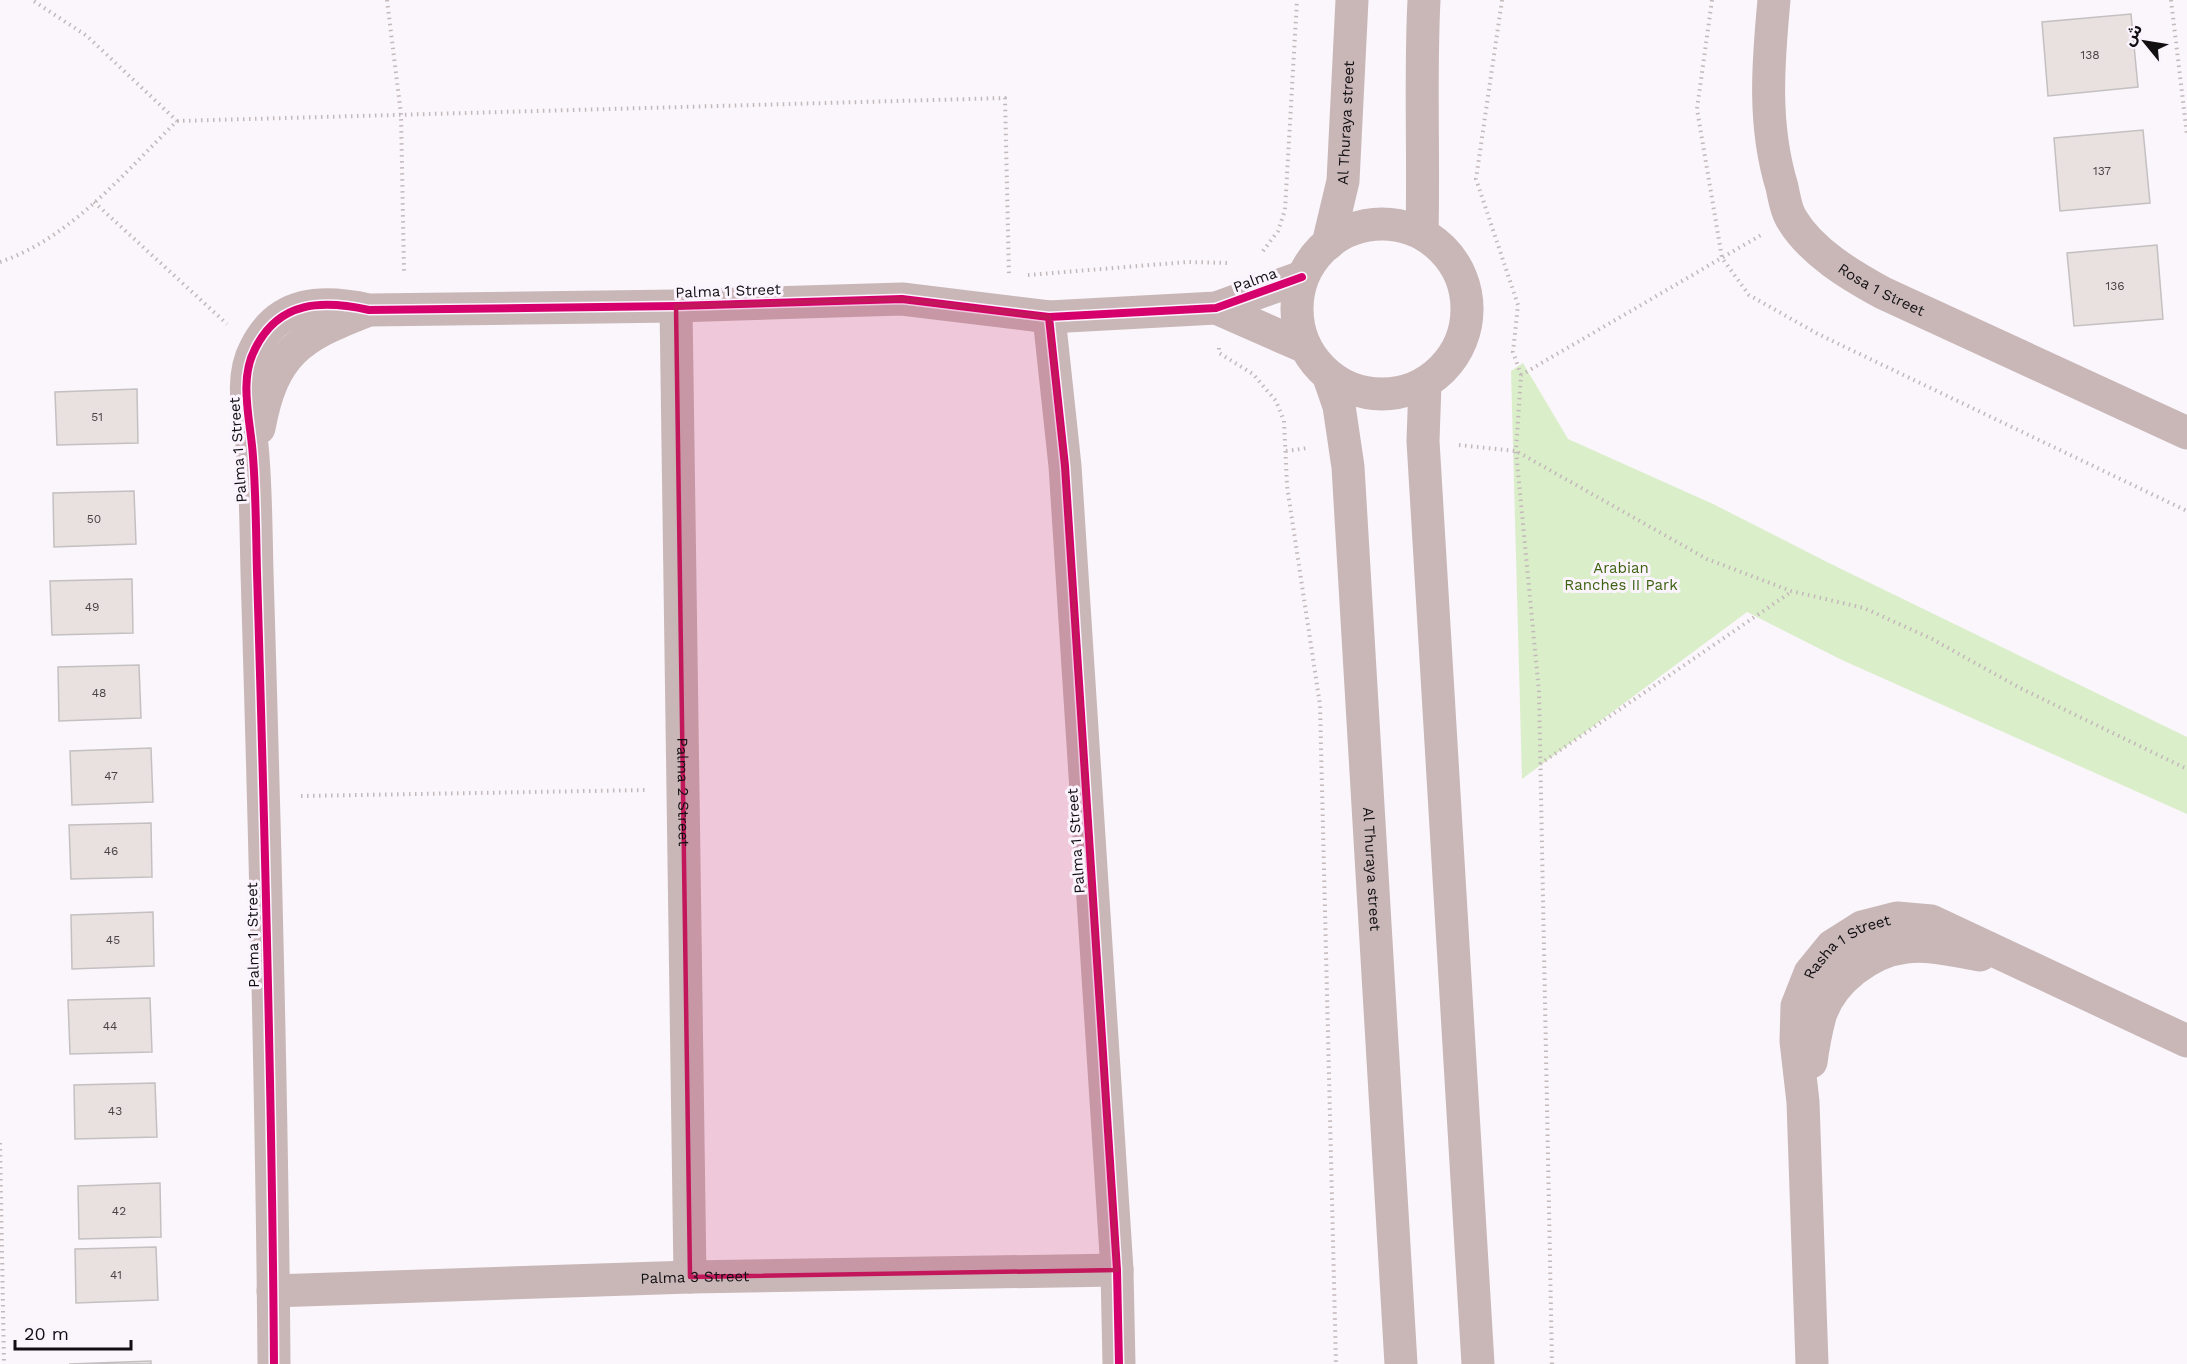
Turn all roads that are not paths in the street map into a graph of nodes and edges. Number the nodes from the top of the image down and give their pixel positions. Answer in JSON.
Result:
{"nodes":[{"id":1,"x":1352,"y":0,"type":"edge"},
{"id":2,"x":1424,"y":0,"type":"edge"},
{"id":3,"x":1774,"y":0,"type":"edge"},
{"id":4,"x":1422,"y":233,"type":"junction"},
{"id":5,"x":1328,"y":244,"type":"junction"},
{"id":6,"x":1302,"y":277,"type":"junction"},
{"id":7,"x":676,"y":306,"type":"junction"},
{"id":8,"x":1216,"y":308,"type":"junction"},
{"id":9,"x":369,"y":310,"type":"junction"},
{"id":10,"x":1049,"y":317,"type":"junction"},
{"id":11,"x":1305,"y":347,"type":"junction"},
{"id":12,"x":1329,"y":377,"type":"junction"},
{"id":13,"x":1425,"y":384,"type":"junction"},
{"id":14,"x":2187,"y":433,"type":"edge"},
{"id":15,"x":253,"y":456,"type":"junction"},
{"id":16,"x":2187,"y":1041,"type":"edge"},
{"id":17,"x":1116,"y":1270,"type":"junction"},
{"id":18,"x":690,"y":1277,"type":"junction"},
{"id":19,"x":273,"y":1291,"type":"junction"},
{"id":20,"x":274,"y":1364,"type":"edge"},
{"id":21,"x":1119,"y":1364,"type":"edge"},
{"id":22,"x":1401,"y":1364,"type":"edge"},
{"id":23,"x":1478,"y":1364,"type":"edge"},
{"id":24,"x":1812,"y":1364,"type":"edge"}],
"edges":[{"from":1,"to":5,"type":"street","name":"Al Thuraya street"},
{"from":2,"to":4,"type":"street"},
{"from":3,"to":14,"type":"street","name":"Rosa 1 Street"},
{"from":4,"to":5,"type":"street"},
{"from":4,"to":13,"type":"street"},
{"from":5,"to":6,"type":"street"},
{"from":6,"to":8,"type":"street","name":"Palma"},
{"from":6,"to":11,"type":"street"},
{"from":7,"to":9,"type":"street","name":"Palma 1 Street"},
{"from":7,"to":10,"type":"street","name":"Palma 1 Street"},
{"from":7,"to":18,"type":"street","name":"Palma 2 Street"},
{"from":8,"to":10,"type":"street","name":"Palma 1 Street"},
{"from":8,"to":11,"type":"street","name":"Palma"},
{"from":9,"to":15,"type":"street","name":"Palma 1 Street"},
{"from":9,"to":15,"type":"street","name":"Palma 1 Street"},
{"from":10,"to":17,"type":"street","name":"Palma 1 Street"},
{"from":11,"to":12,"type":"street"},
{"from":12,"to":13,"type":"street"},
{"from":12,"to":22,"type":"street","name":"Al Thuraya street"},
{"from":13,"to":23,"type":"street"},
{"from":15,"to":19,"type":"street","name":"Palma 1 Street"},
{"from":16,"to":24,"type":"street","name":"Rasha 1 Street"},
{"from":17,"to":18,"type":"street","name":"Palma 3 Street"},
{"from":17,"to":21,"type":"street","name":"Palma 1 Street"},
{"from":18,"to":19,"type":"street","name":"Palma 3 Street"},
{"from":19,"to":20,"type":"street","name":"Palma 1 Street"}]}
